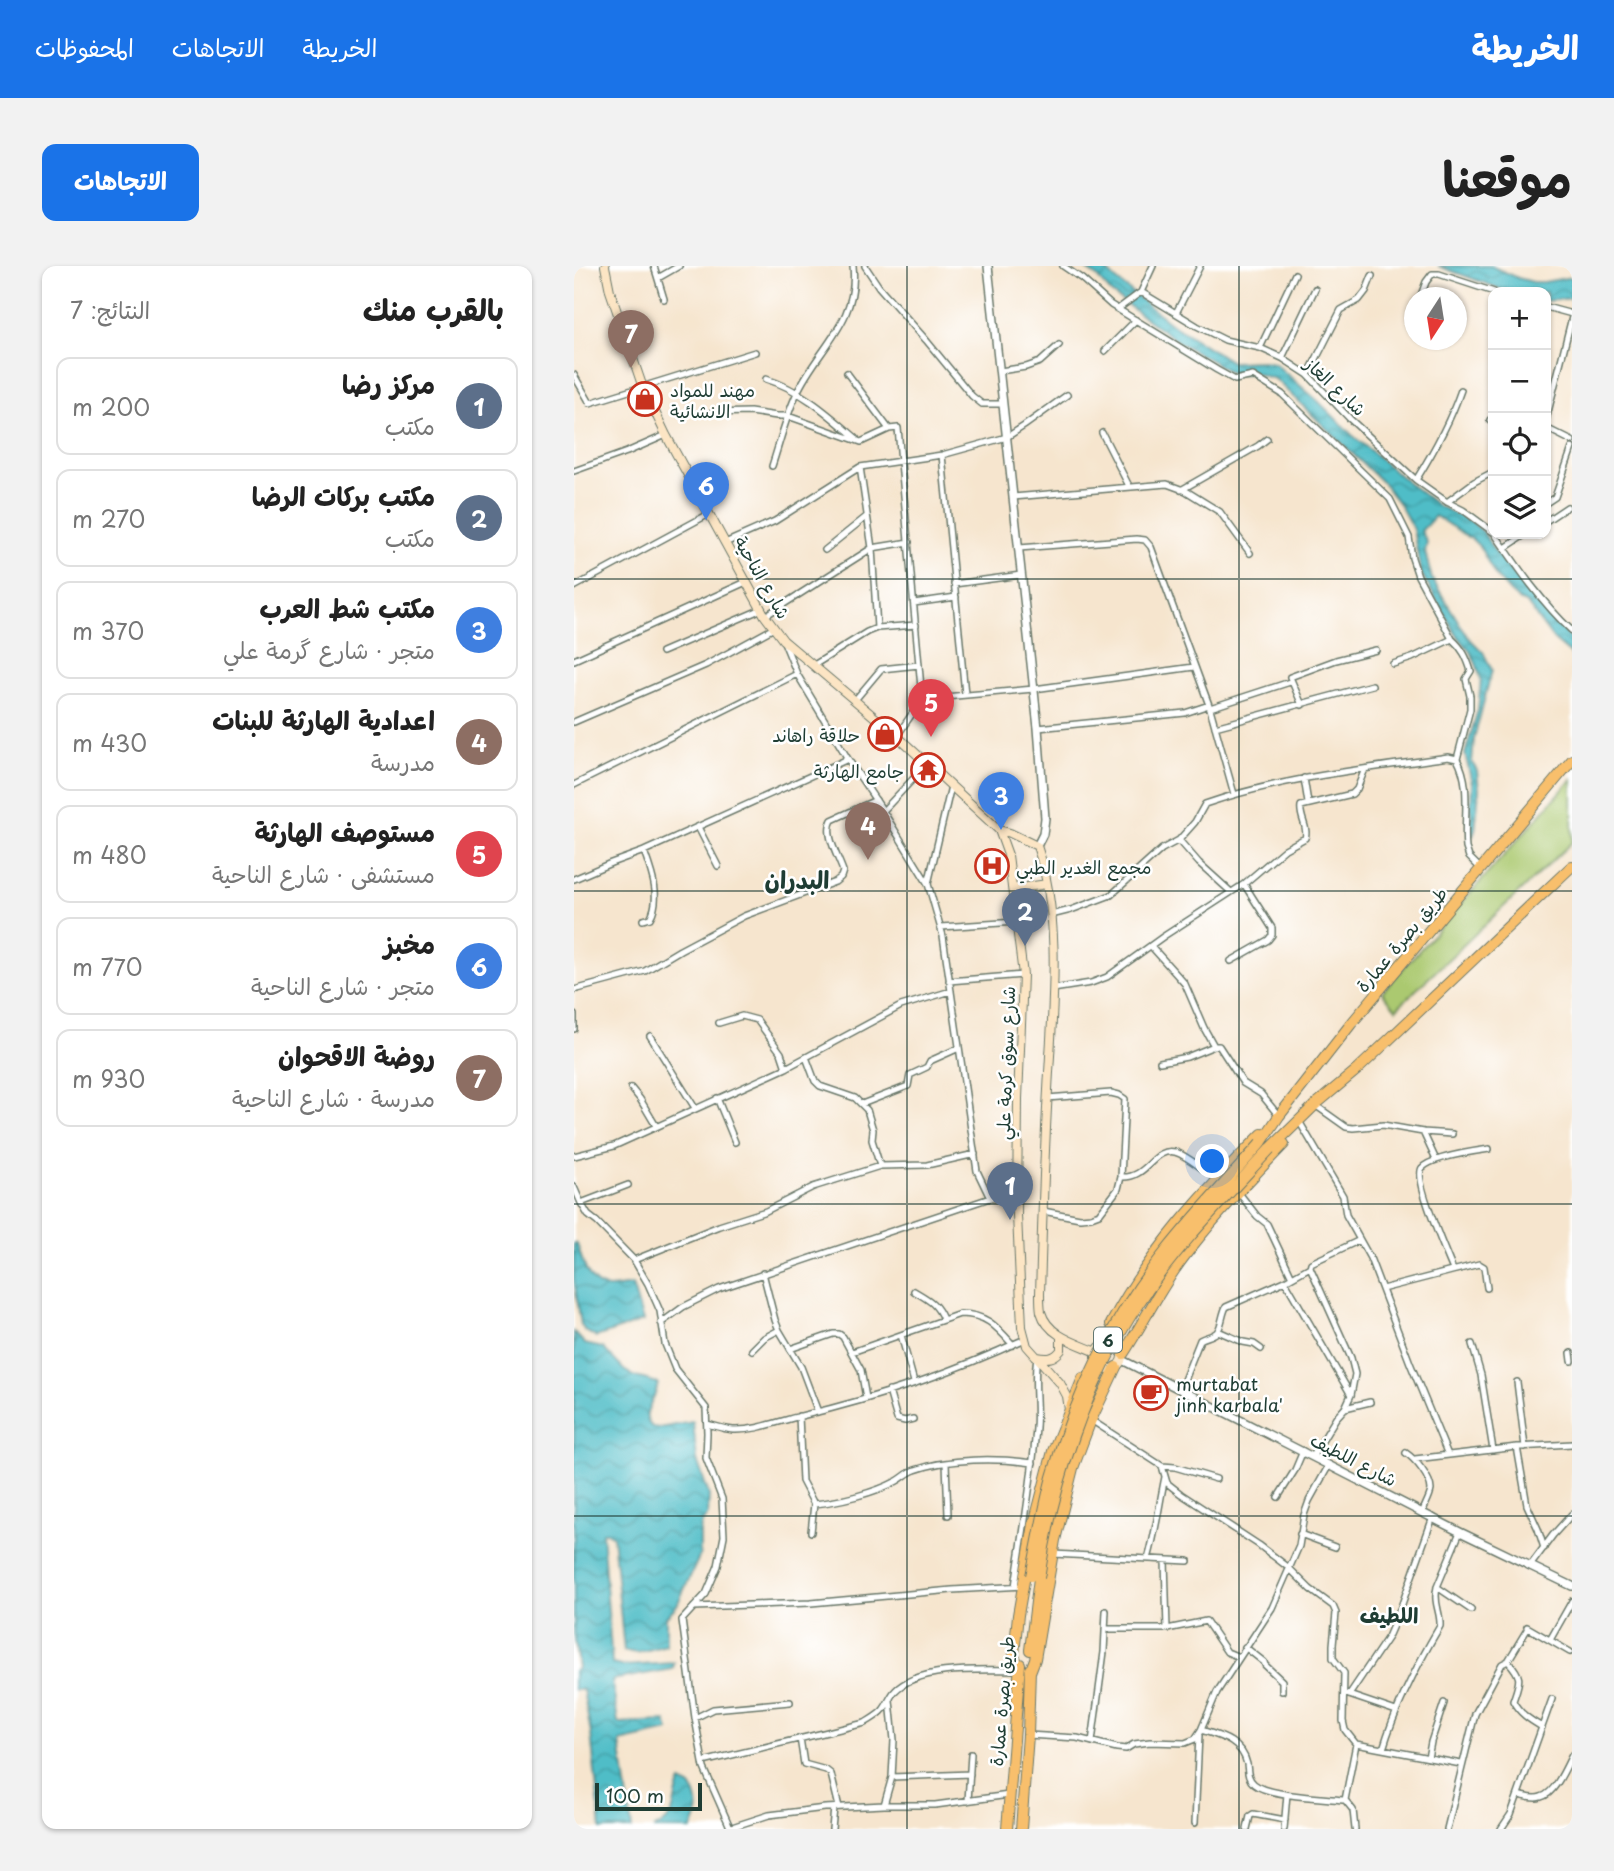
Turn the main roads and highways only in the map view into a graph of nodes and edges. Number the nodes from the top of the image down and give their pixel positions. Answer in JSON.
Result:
{"nodes":[{"id":1,"x":605,"y":266,"type":"edge"},
{"id":2,"x":1572,"y":760,"type":"edge"},
{"id":3,"x":999,"y":830,"type":"junction"},
{"id":4,"x":1025,"y":840,"type":"junction"},
{"id":5,"x":1007,"y":855,"type":"junction"},
{"id":6,"x":1572,"y":866,"type":"edge"},
{"id":7,"x":1047,"y":884,"type":"junction"},
{"id":8,"x":1013,"y":889,"type":"junction"},
{"id":9,"x":1279,"y":1116,"type":"junction"},
{"id":10,"x":1299,"y":1121,"type":"junction"},
{"id":11,"x":1266,"y":1146,"type":"junction"},
{"id":12,"x":1061,"y":1336,"type":"junction"},
{"id":13,"x":1099,"y":1351,"type":"junction"},
{"id":14,"x":1037,"y":1357,"type":"junction"},
{"id":15,"x":1120,"y":1361,"type":"junction"},
{"id":16,"x":1074,"y":1397,"type":"junction"},
{"id":17,"x":1097,"y":1407,"type":"junction"},
{"id":18,"x":1069,"y":1410,"type":"junction"},
{"id":19,"x":1024,"y":1671,"type":"junction"},
{"id":20,"x":1007,"y":1829,"type":"edge"},
{"id":21,"x":1021,"y":1829,"type":"edge"}],
"edges":[{"from":1,"to":3,"type":"main road","name":"شارع الناحية"},
{"from":2,"to":9,"type":"highway","name":"طريق بصرة عمارة","number":"6"},
{"from":3,"to":4,"type":"main road"},
{"from":3,"to":5,"type":"main road","name":"شارع سوق كرمة علي"},
{"from":4,"to":5,"type":"main road"},
{"from":4,"to":7,"type":"main road"},
{"from":5,"to":8,"type":"main road","name":"شارع سوق كرمة علي"},
{"from":6,"to":10,"type":"highway","number":"6"},
{"from":7,"to":8,"type":"main road"},
{"from":7,"to":12,"type":"main road"},
{"from":8,"to":14,"type":"main road","name":"شارع سوق كرمة علي"},
{"from":9,"to":11,"type":"highway","name":"طريق بصرة عمارة","number":"6"},
{"from":9,"to":13,"type":"highway"},
{"from":10,"to":11,"type":"highway","number":"6"},
{"from":10,"to":15,"type":"highway"},
{"from":11,"to":19,"type":"highway","name":"طريق بصرة عمارة","number":"6","bridge":true},
{"from":12,"to":13,"type":"main road"},
{"from":12,"to":14,"type":"main road"},
{"from":13,"to":15,"type":"main road"},
{"from":13,"to":15,"type":"main road"},
{"from":13,"to":16,"type":"highway"},
{"from":14,"to":18,"type":"main road","name":"شارع سوق كرمة علي"},
{"from":15,"to":17,"type":"highway"},
{"from":16,"to":17,"type":"highway"},
{"from":16,"to":18,"type":"highway"},
{"from":17,"to":19,"type":"highway"},
{"from":18,"to":19,"type":"highway"},
{"from":19,"to":20,"type":"highway","name":"طريق بصرة عمارة","number":"6"},
{"from":19,"to":21,"type":"highway","name":"طريق بصرة عمارة","number":"6"}]}
